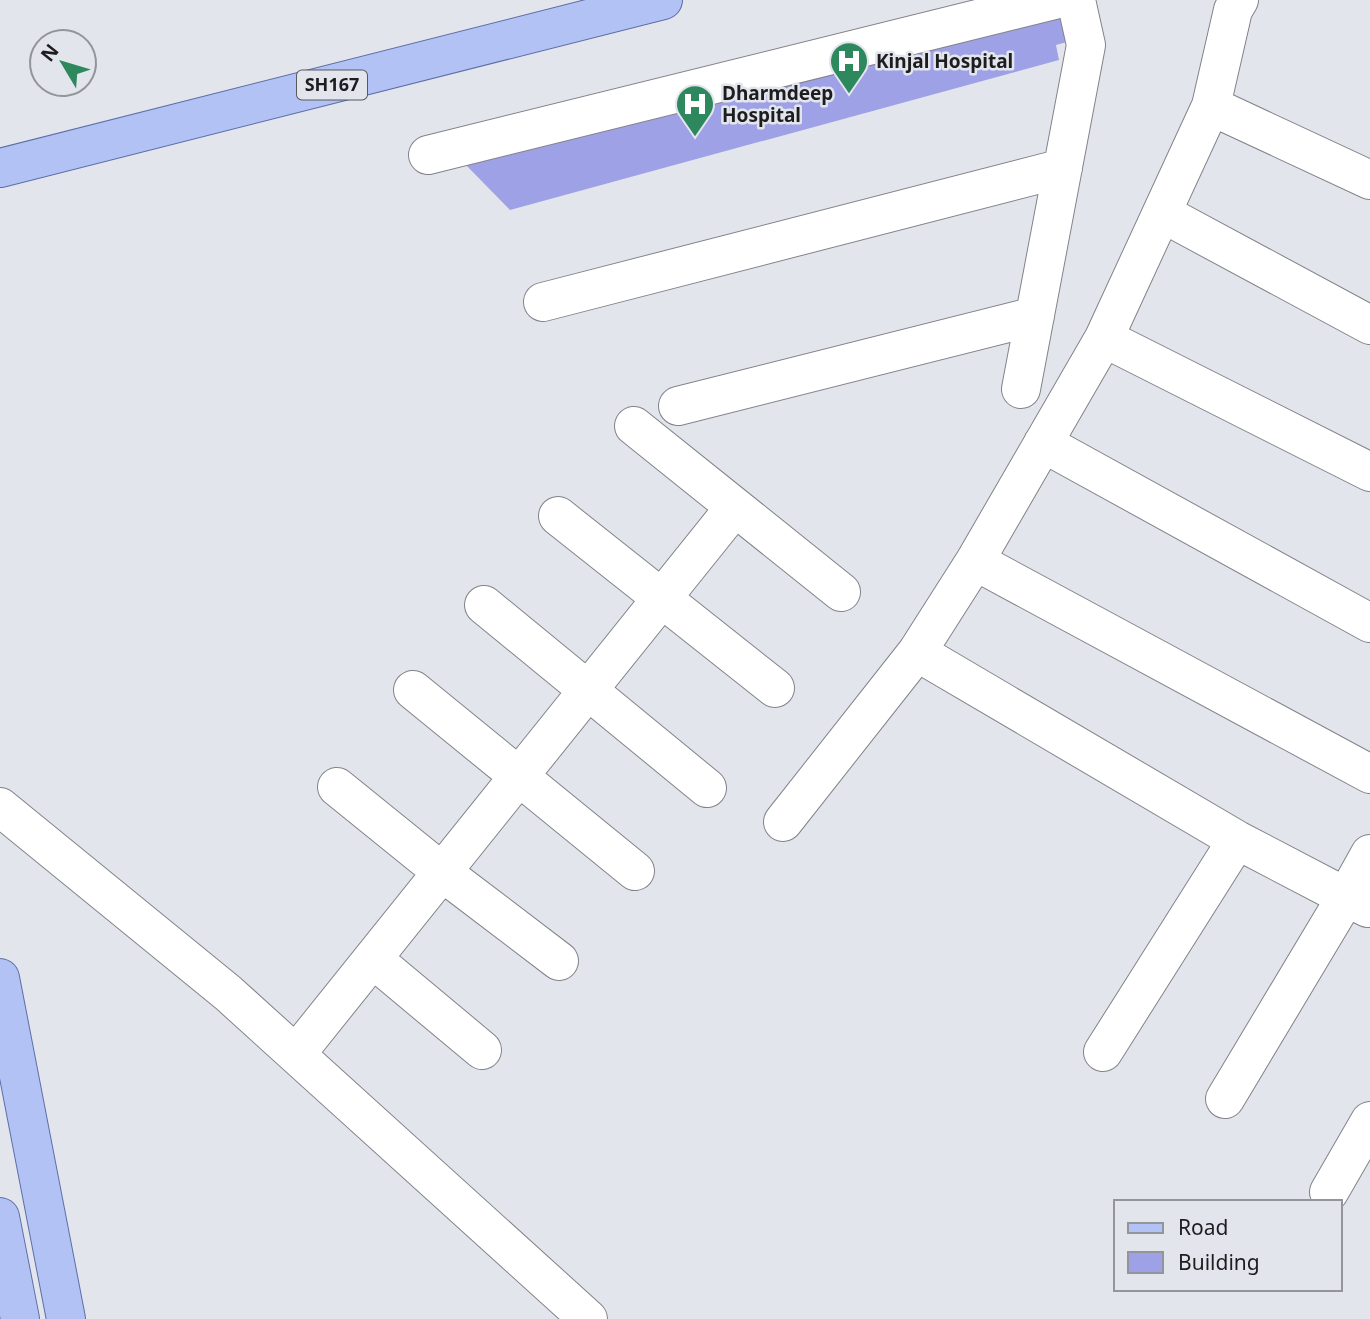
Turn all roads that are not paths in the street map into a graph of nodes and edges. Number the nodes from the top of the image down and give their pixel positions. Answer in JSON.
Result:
{"nodes":[{"id":1,"x":663,"y":0,"type":"edge"},
{"id":2,"x":1054,"y":0,"type":"edge"},
{"id":3,"x":1076,"y":0,"type":"edge"},
{"id":4,"x":1239,"y":0,"type":"edge"},
{"id":5,"x":1211,"y":106,"type":"junction"},
{"id":6,"x":428,"y":155,"type":"dead end"},
{"id":7,"x":0,"y":168,"type":"edge"},
{"id":8,"x":1063,"y":168,"type":"junction"},
{"id":9,"x":1370,"y":180,"type":"edge"},
{"id":10,"x":1162,"y":213,"type":"junction"},
{"id":11,"x":542,"y":302,"type":"dead end"},
{"id":12,"x":1035,"y":316,"type":"junction"},
{"id":13,"x":1370,"y":325,"type":"edge"},
{"id":14,"x":1104,"y":338,"type":"junction"},
{"id":15,"x":1021,"y":389,"type":"dead end"},
{"id":16,"x":678,"y":406,"type":"dead end"},
{"id":17,"x":634,"y":426,"type":"dead end"},
{"id":18,"x":1043,"y":443,"type":"junction"},
{"id":19,"x":1370,"y":472,"type":"edge"},
{"id":20,"x":736,"y":507,"type":"junction"},
{"id":21,"x":558,"y":516,"type":"dead end"},
{"id":22,"x":975,"y":561,"type":"junction"},
{"id":23,"x":841,"y":592,"type":"dead end"},
{"id":24,"x":662,"y":598,"type":"junction"},
{"id":25,"x":484,"y":605,"type":"dead end"},
{"id":26,"x":1370,"y":623,"type":"edge"},
{"id":27,"x":917,"y":652,"type":"junction"},
{"id":28,"x":775,"y":688,"type":"dead end"},
{"id":29,"x":413,"y":690,"type":"dead end"},
{"id":30,"x":587,"y":691,"type":"junction"},
{"id":31,"x":1370,"y":774,"type":"edge"},
{"id":32,"x":519,"y":777,"type":"junction"},
{"id":33,"x":337,"y":787,"type":"dead end"},
{"id":34,"x":707,"y":788,"type":"dead end"},
{"id":35,"x":0,"y":807,"type":"edge"},
{"id":36,"x":783,"y":822,"type":"dead end"},
{"id":37,"x":1237,"y":840,"type":"junction"},
{"id":38,"x":1370,"y":854,"type":"edge"},
{"id":39,"x":635,"y":870,"type":"dead end"},
{"id":40,"x":442,"y":872,"type":"junction"},
{"id":41,"x":1358,"y":903,"type":"edge"},
{"id":42,"x":373,"y":958,"type":"junction"},
{"id":43,"x":559,"y":961,"type":"dead end"},
{"id":44,"x":0,"y":978,"type":"edge"},
{"id":45,"x":482,"y":1050,"type":"dead end"},
{"id":46,"x":1103,"y":1052,"type":"dead end"},
{"id":47,"x":296,"y":1054,"type":"junction"},
{"id":48,"x":1225,"y":1099,"type":"dead end"},
{"id":49,"x":1370,"y":1121,"type":"edge"},
{"id":50,"x":1329,"y":1192,"type":"dead end"},
{"id":51,"x":2,"y":1238,"type":"edge"},
{"id":52,"x":20,"y":1319,"type":"edge"},
{"id":53,"x":66,"y":1319,"type":"edge"},
{"id":54,"x":588,"y":1319,"type":"edge"}],
"edges":[{"from":1,"to":7,"type":"main road","number":"SH167"},
{"from":2,"to":6,"type":"street"},
{"from":3,"to":8,"type":"street"},
{"from":4,"to":5,"type":"street"},
{"from":5,"to":9,"type":"street"},
{"from":5,"to":10,"type":"street"},
{"from":8,"to":11,"type":"street"},
{"from":8,"to":12,"type":"street"},
{"from":10,"to":13,"type":"street"},
{"from":10,"to":14,"type":"street"},
{"from":12,"to":15,"type":"street"},
{"from":12,"to":16,"type":"street"},
{"from":14,"to":18,"type":"street"},
{"from":14,"to":19,"type":"street"},
{"from":17,"to":20,"type":"street"},
{"from":18,"to":22,"type":"street"},
{"from":18,"to":26,"type":"street"},
{"from":20,"to":23,"type":"street"},
{"from":20,"to":24,"type":"street"},
{"from":21,"to":24,"type":"street"},
{"from":22,"to":27,"type":"street"},
{"from":22,"to":31,"type":"street"},
{"from":24,"to":28,"type":"street"},
{"from":24,"to":30,"type":"street"},
{"from":25,"to":30,"type":"street"},
{"from":27,"to":36,"type":"street"},
{"from":27,"to":37,"type":"street"},
{"from":29,"to":32,"type":"street"},
{"from":30,"to":32,"type":"street"},
{"from":30,"to":34,"type":"street"},
{"from":32,"to":39,"type":"street"},
{"from":32,"to":40,"type":"street"},
{"from":33,"to":40,"type":"street"},
{"from":35,"to":47,"type":"street"},
{"from":37,"to":41,"type":"street"},
{"from":37,"to":46,"type":"street"},
{"from":38,"to":41,"type":"street"},
{"from":40,"to":42,"type":"street"},
{"from":40,"to":43,"type":"street"},
{"from":41,"to":48,"type":"street"},
{"from":42,"to":45,"type":"street"},
{"from":42,"to":47,"type":"street"},
{"from":44,"to":53,"type":"main road"},
{"from":47,"to":54,"type":"street"},
{"from":49,"to":50,"type":"street"},
{"from":51,"to":52,"type":"main road"}]}
